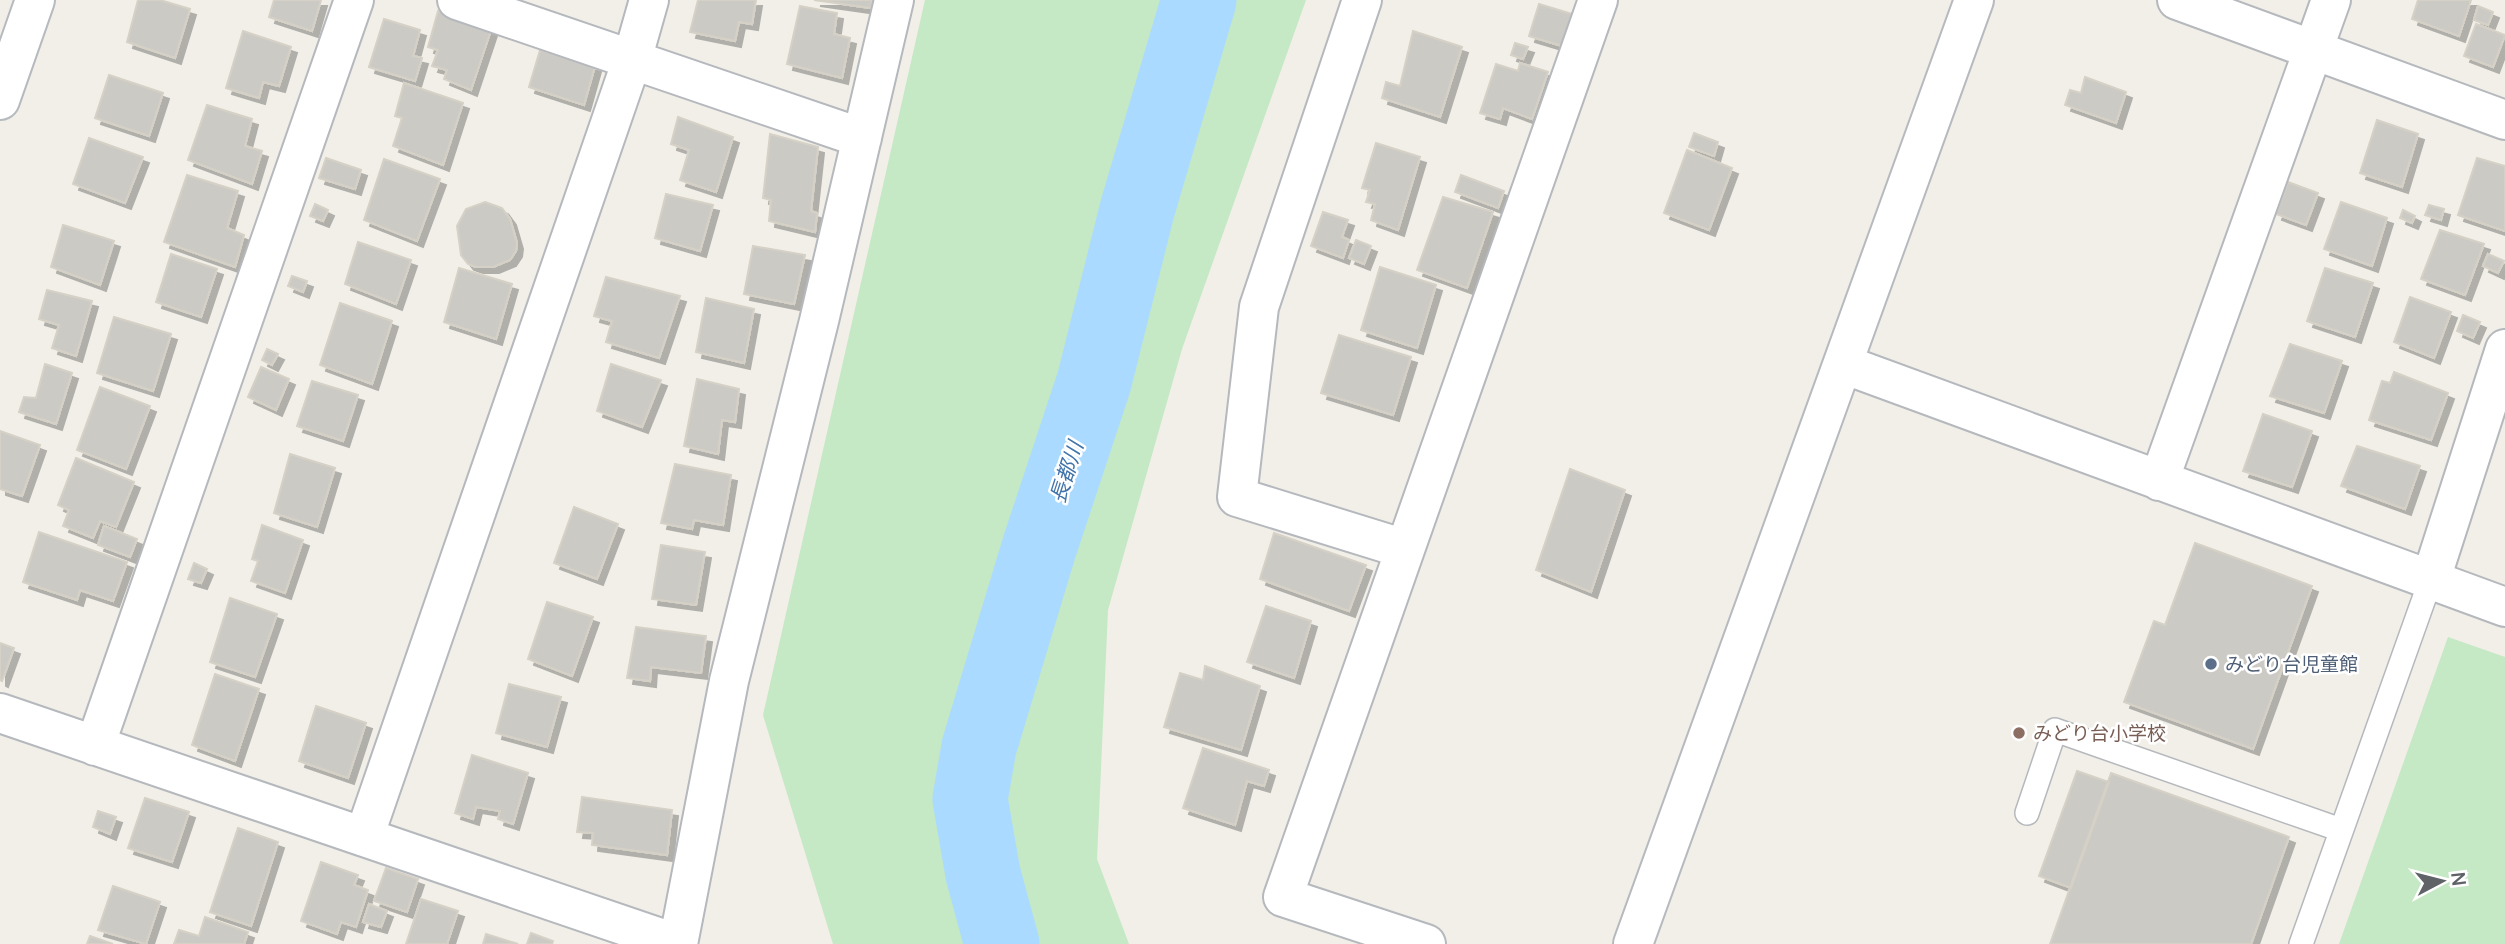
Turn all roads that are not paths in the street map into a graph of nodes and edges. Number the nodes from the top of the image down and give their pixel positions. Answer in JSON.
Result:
{"nodes":[{"id":1,"x":35,"y":0,"type":"edge"},
{"id":2,"x":354,"y":0,"type":"edge"},
{"id":3,"x":457,"y":0,"type":"edge"},
{"id":4,"x":649,"y":0,"type":"edge"},
{"id":5,"x":894,"y":0,"type":"edge"},
{"id":6,"x":1362,"y":0,"type":"edge"},
{"id":7,"x":1598,"y":0,"type":"edge"},
{"id":8,"x":1974,"y":0,"type":"edge"},
{"id":9,"x":2177,"y":0,"type":"edge"},
{"id":10,"x":2331,"y":0,"type":"edge"},
{"id":11,"x":2313,"y":50,"type":"junction"},
{"id":12,"x":632,"y":60,"type":"junction"},
{"id":13,"x":0,"y":100,"type":"edge"},
{"id":14,"x":2505,"y":120,"type":"edge"},
{"id":15,"x":862,"y":138,"type":"junction"},
{"id":16,"x":2505,"y":349,"type":"edge"},
{"id":17,"x":1843,"y":364,"type":"junction"},
{"id":18,"x":2159,"y":481,"type":"junction"},
{"id":19,"x":1405,"y":549,"type":"junction"},
{"id":20,"x":2431,"y":579,"type":"junction"},
{"id":21,"x":2505,"y":607,"type":"edge"},
{"id":22,"x":0,"y":713,"type":"edge"},
{"id":23,"x":95,"y":746,"type":"junction"},
{"id":24,"x":2027,"y":813,"type":"dead end"},
{"id":25,"x":2341,"y":830,"type":"junction"},
{"id":26,"x":364,"y":837,"type":"junction"},
{"id":27,"x":1426,"y":944,"type":"edge"},
{"id":28,"x":1633,"y":944,"type":"edge"},
{"id":29,"x":2301,"y":944,"type":"edge"}],
"edges":[{"from":1,"to":13,"type":"street"},
{"from":2,"to":23,"type":"street"},
{"from":3,"to":12,"type":"street"},
{"from":4,"to":12,"type":"street"},
{"from":5,"to":15,"type":"street"},
{"from":6,"to":19,"type":"street"},
{"from":7,"to":19,"type":"street"},
{"from":8,"to":17,"type":"street"},
{"from":9,"to":11,"type":"street"},
{"from":10,"to":11,"type":"street"},
{"from":11,"to":14,"type":"street"},
{"from":11,"to":18,"type":"street"},
{"from":12,"to":15,"type":"street"},
{"from":12,"to":26,"type":"street"},
{"from":15,"to":26,"type":"street"},
{"from":16,"to":20,"type":"street"},
{"from":17,"to":18,"type":"street"},
{"from":17,"to":28,"type":"street"},
{"from":18,"to":20,"type":"street"},
{"from":19,"to":27,"type":"street"},
{"from":20,"to":21,"type":"street"},
{"from":20,"to":25,"type":"lane"},
{"from":22,"to":23,"type":"street"},
{"from":23,"to":26,"type":"street"},
{"from":24,"to":25,"type":"lane"},
{"from":25,"to":29,"type":"lane"}]}
